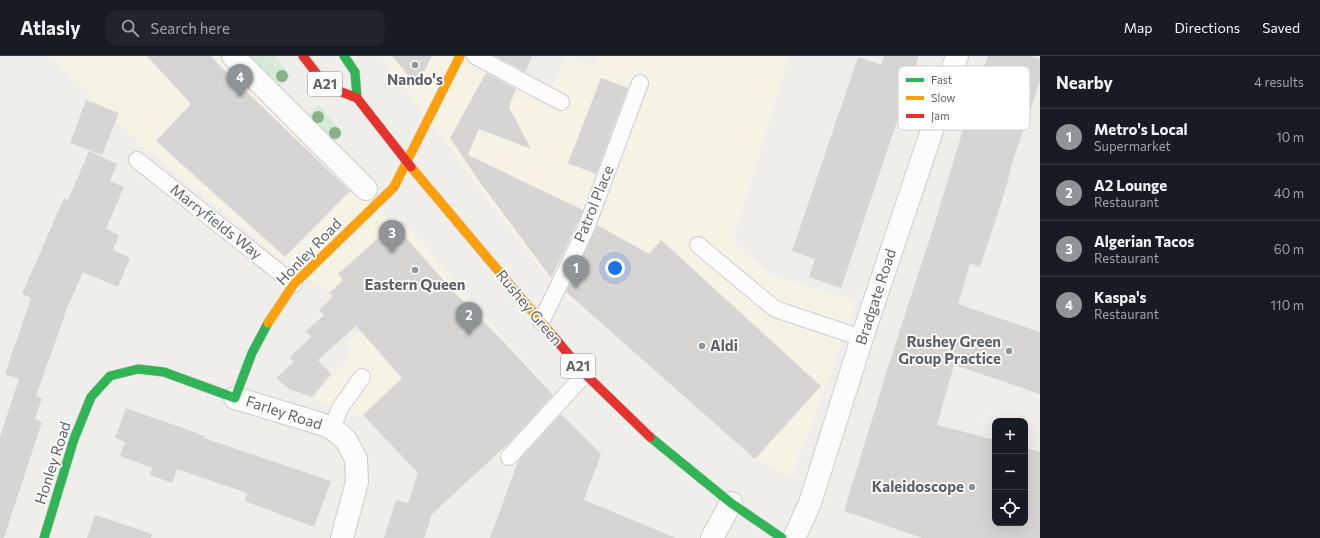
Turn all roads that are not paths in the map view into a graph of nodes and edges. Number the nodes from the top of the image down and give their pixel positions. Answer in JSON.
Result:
{"nodes":[{"id":1,"x":233,"y":56,"type":"edge"},
{"id":2,"x":304,"y":56,"type":"edge"},
{"id":3,"x":344,"y":56,"type":"edge"},
{"id":4,"x":460,"y":56,"type":"edge"},
{"id":5,"x":475,"y":56,"type":"edge"},
{"id":6,"x":957,"y":56,"type":"edge"},
{"id":7,"x":954,"y":66,"type":"edge"},
{"id":8,"x":640,"y":83,"type":"dead end"},
{"id":9,"x":357,"y":98,"type":"junction"},
{"id":10,"x":562,"y":102,"type":"dead end"},
{"id":11,"x":932,"y":130,"type":"edge"},
{"id":12,"x":137,"y":160,"type":"dead end"},
{"id":13,"x":406,"y":161,"type":"junction"},
{"id":14,"x":366,"y":189,"type":"dead end"},
{"id":15,"x":698,"y":245,"type":"dead end"},
{"id":16,"x":294,"y":284,"type":"junction"},
{"id":17,"x":541,"y":322,"type":"junction"},
{"id":18,"x":862,"y":338,"type":"junction"},
{"id":19,"x":585,"y":374,"type":"junction"},
{"id":20,"x":362,"y":377,"type":"dead end"},
{"id":21,"x":235,"y":398,"type":"junction"},
{"id":22,"x":332,"y":428,"type":"junction"},
{"id":23,"x":509,"y":457,"type":"dead end"},
{"id":24,"x":731,"y":503,"type":"junction"},
{"id":25,"x":44,"y":538,"type":"edge"},
{"id":26,"x":342,"y":538,"type":"edge"},
{"id":27,"x":712,"y":538,"type":"edge"},
{"id":28,"x":782,"y":538,"type":"edge"},
{"id":29,"x":794,"y":538,"type":"edge"}],
"edges":[{"from":1,"to":14,"type":"street"},
{"from":2,"to":9,"type":"main road","number":"A21"},
{"from":3,"to":9,"type":"main road","number":"A21"},
{"from":4,"to":13,"type":"main road","name":"Honley Road"},
{"from":5,"to":10,"type":"lane"},
{"from":6,"to":7,"type":"street","name":"Bradgate Road"},
{"from":8,"to":17,"type":"lane","name":"Patrol Place"},
{"from":9,"to":13,"type":"main road","name":"Rushey Green","number":"A21"},
{"from":11,"to":18,"type":"street","name":"Bradgate Road"},
{"from":12,"to":16,"type":"lane","name":"Marryfields Way"},
{"from":13,"to":16,"type":"main road","name":"Honley Road"},
{"from":13,"to":17,"type":"main road","name":"Rushey Green","number":"A21"},
{"from":15,"to":18,"type":"lane"},
{"from":16,"to":21,"type":"main road","name":"Honley Road"},
{"from":17,"to":19,"type":"main road","name":"Rushey Green","number":"A21"},
{"from":18,"to":29,"type":"street","name":"Bradgate Road"},
{"from":19,"to":23,"type":"lane"},
{"from":19,"to":24,"type":"main road","name":"Rushey Green","number":"A21"},
{"from":20,"to":22,"type":"lane"},
{"from":21,"to":22,"type":"street","name":"Farley Road"},
{"from":21,"to":25,"type":"main road","name":"Honley Road"},
{"from":22,"to":26,"type":"street","name":"Farley Road"},
{"from":24,"to":27,"type":"street"},
{"from":24,"to":28,"type":"main road","name":"Rushey Green","number":"A21"}]}
